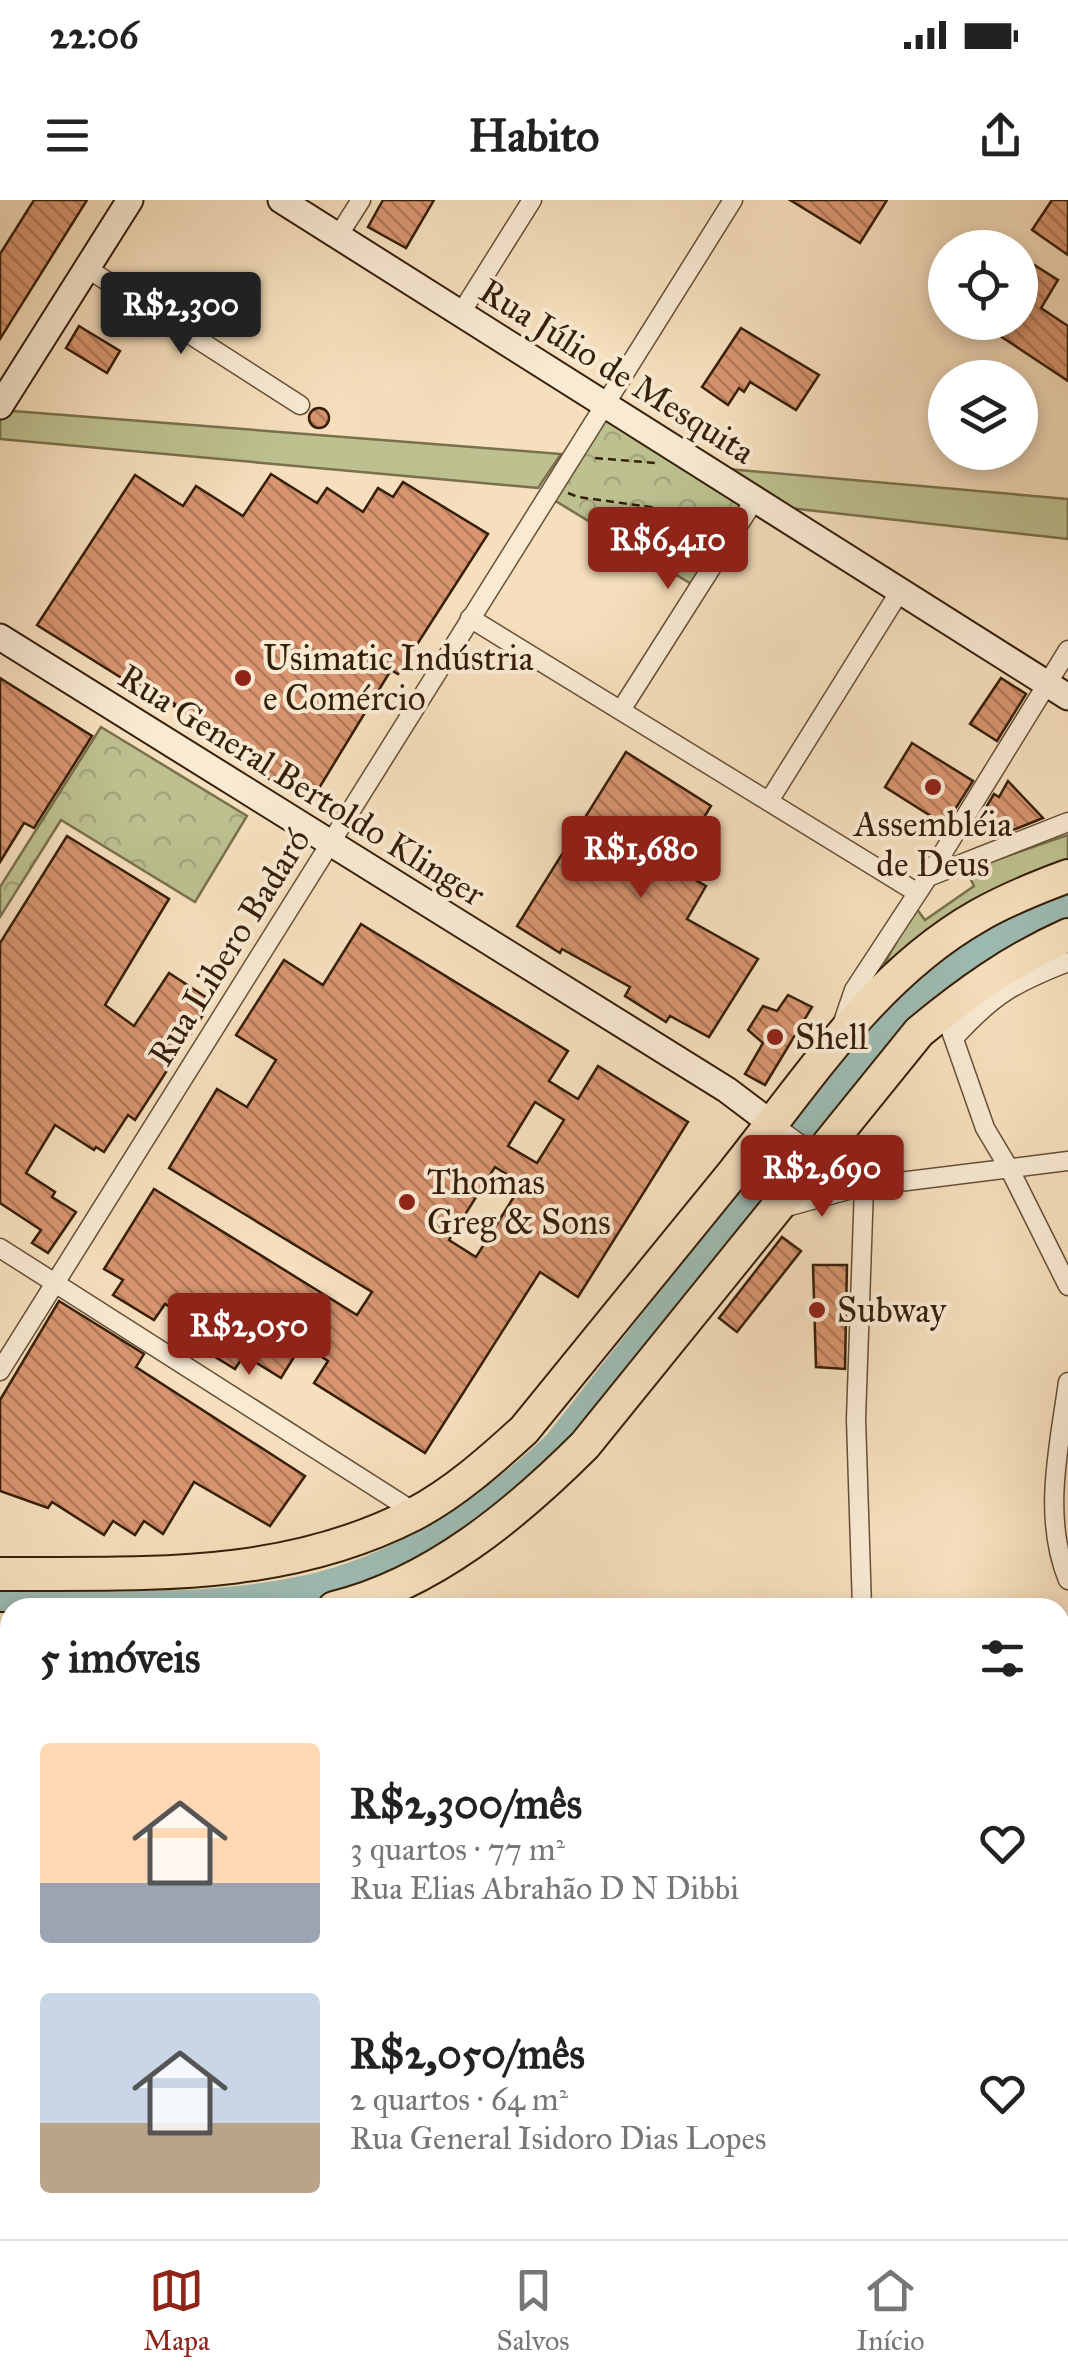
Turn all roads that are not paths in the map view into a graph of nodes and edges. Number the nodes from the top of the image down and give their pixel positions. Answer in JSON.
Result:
{"nodes":[{"id":1,"x":130,"y":200,"type":"edge"},
{"id":2,"x":281,"y":200,"type":"edge"},
{"id":3,"x":362,"y":200,"type":"edge"},
{"id":4,"x":532,"y":200,"type":"edge"},
{"id":5,"x":733,"y":200,"type":"edge"},
{"id":6,"x":338,"y":236,"type":"junction"},
{"id":7,"x":88,"y":269,"type":"junction"},
{"id":8,"x":460,"y":313,"type":"junction"},
{"id":9,"x":604,"y":404,"type":"junction"},
{"id":10,"x":300,"y":405,"type":"dead end"},
{"id":11,"x":0,"y":406,"type":"edge"},
{"id":12,"x":748,"y":509,"type":"junction"},
{"id":13,"x":900,"y":591,"type":"junction"},
{"id":14,"x":470,"y":618,"type":"junction"},
{"id":15,"x":0,"y":636,"type":"edge"},
{"id":16,"x":1068,"y":650,"type":"edge"},
{"id":17,"x":1057,"y":690,"type":"edge"},
{"id":18,"x":622,"y":710,"type":"junction"},
{"id":19,"x":769,"y":802,"type":"junction"},
{"id":20,"x":1068,"y":822,"type":"edge"},
{"id":21,"x":331,"y":845,"type":"junction"},
{"id":22,"x":1068,"y":876,"type":"edge"},
{"id":23,"x":922,"y":885,"type":"junction"},
{"id":24,"x":1068,"y":935,"type":"edge"},
{"id":25,"x":1068,"y":962,"type":"edge"},
{"id":26,"x":949,"y":1024,"type":"junction"},
{"id":27,"x":840,"y":1036,"type":"junction"},
{"id":28,"x":777,"y":1127,"type":"junction"},
{"id":29,"x":812,"y":1154,"type":"junction"},
{"id":30,"x":1068,"y":1161,"type":"edge"},
{"id":31,"x":1010,"y":1170,"type":"junction"},
{"id":32,"x":861,"y":1187,"type":"junction"},
{"id":33,"x":773,"y":1211,"type":"junction"},
{"id":34,"x":0,"y":1248,"type":"edge"},
{"id":35,"x":56,"y":1282,"type":"junction"},
{"id":36,"x":1068,"y":1286,"type":"edge"},
{"id":37,"x":0,"y":1371,"type":"edge"},
{"id":38,"x":1068,"y":1382,"type":"edge"},
{"id":39,"x":416,"y":1514,"type":"junction"},
{"id":40,"x":1062,"y":1533,"type":"edge"},
{"id":41,"x":0,"y":1574,"type":"edge"},
{"id":42,"x":1068,"y":1580,"type":"edge"},
{"id":43,"x":360,"y":1598,"type":"edge"},
{"id":44,"x":862,"y":1598,"type":"edge"}],
"edges":[{"from":1,"to":7,"type":"street"},
{"from":2,"to":6,"type":"street","name":"Rua Júlio de Mesquita"},
{"from":3,"to":6,"type":"street"},
{"from":4,"to":8,"type":"street"},
{"from":5,"to":9,"type":"street","name":"Rua Libero Badaró"},
{"from":6,"to":8,"type":"street","name":"Rua Júlio de Mesquita"},
{"from":7,"to":10,"type":"street"},
{"from":7,"to":11,"type":"street"},
{"from":8,"to":9,"type":"street","name":"Rua Júlio de Mesquita"},
{"from":9,"to":12,"type":"street","name":"Rua Júlio de Mesquita"},
{"from":9,"to":14,"type":"street","name":"Rua Libero Badaró"},
{"from":12,"to":13,"type":"street","name":"Rua Júlio de Mesquita"},
{"from":12,"to":18,"type":"street"},
{"from":13,"to":17,"type":"street","name":"Rua Júlio de Mesquita"},
{"from":13,"to":19,"type":"street"},
{"from":14,"to":18,"type":"street"},
{"from":14,"to":21,"type":"street","name":"Rua Libero Badaró"},
{"from":15,"to":21,"type":"street","name":"Rua General Bertoldo Klinger"},
{"from":16,"to":17,"type":"street"},
{"from":17,"to":23,"type":"street"},
{"from":18,"to":19,"type":"street"},
{"from":19,"to":23,"type":"street"},
{"from":20,"to":23,"type":"street"},
{"from":21,"to":28,"type":"street","name":"Rua General Bertoldo Klinger"},
{"from":21,"to":35,"type":"street","name":"Rua Libero Badaró"},
{"from":22,"to":27,"type":"highway"},
{"from":23,"to":27,"type":"street"},
{"from":24,"to":26,"type":"highway"},
{"from":25,"to":26,"type":"street"},
{"from":26,"to":29,"type":"highway"},
{"from":26,"to":31,"type":"street"},
{"from":27,"to":28,"type":"highway"},
{"from":28,"to":29,"type":"street","name":"Rua General Bertoldo Klinger"},
{"from":28,"to":39,"type":"highway"},
{"from":29,"to":32,"type":"street","name":"Rua General Bertoldo Klinger"},
{"from":29,"to":33,"type":"highway"},
{"from":30,"to":31,"type":"street"},
{"from":31,"to":32,"type":"street"},
{"from":31,"to":36,"type":"street"},
{"from":32,"to":33,"type":"street"},
{"from":32,"to":44,"type":"street"},
{"from":33,"to":43,"type":"highway"},
{"from":34,"to":35,"type":"street"},
{"from":35,"to":37,"type":"street","name":"Rua Libero Badaró"},
{"from":35,"to":39,"type":"street"},
{"from":38,"to":40,"type":"street"},
{"from":39,"to":41,"type":"highway"},
{"from":40,"to":42,"type":"street"}]}
